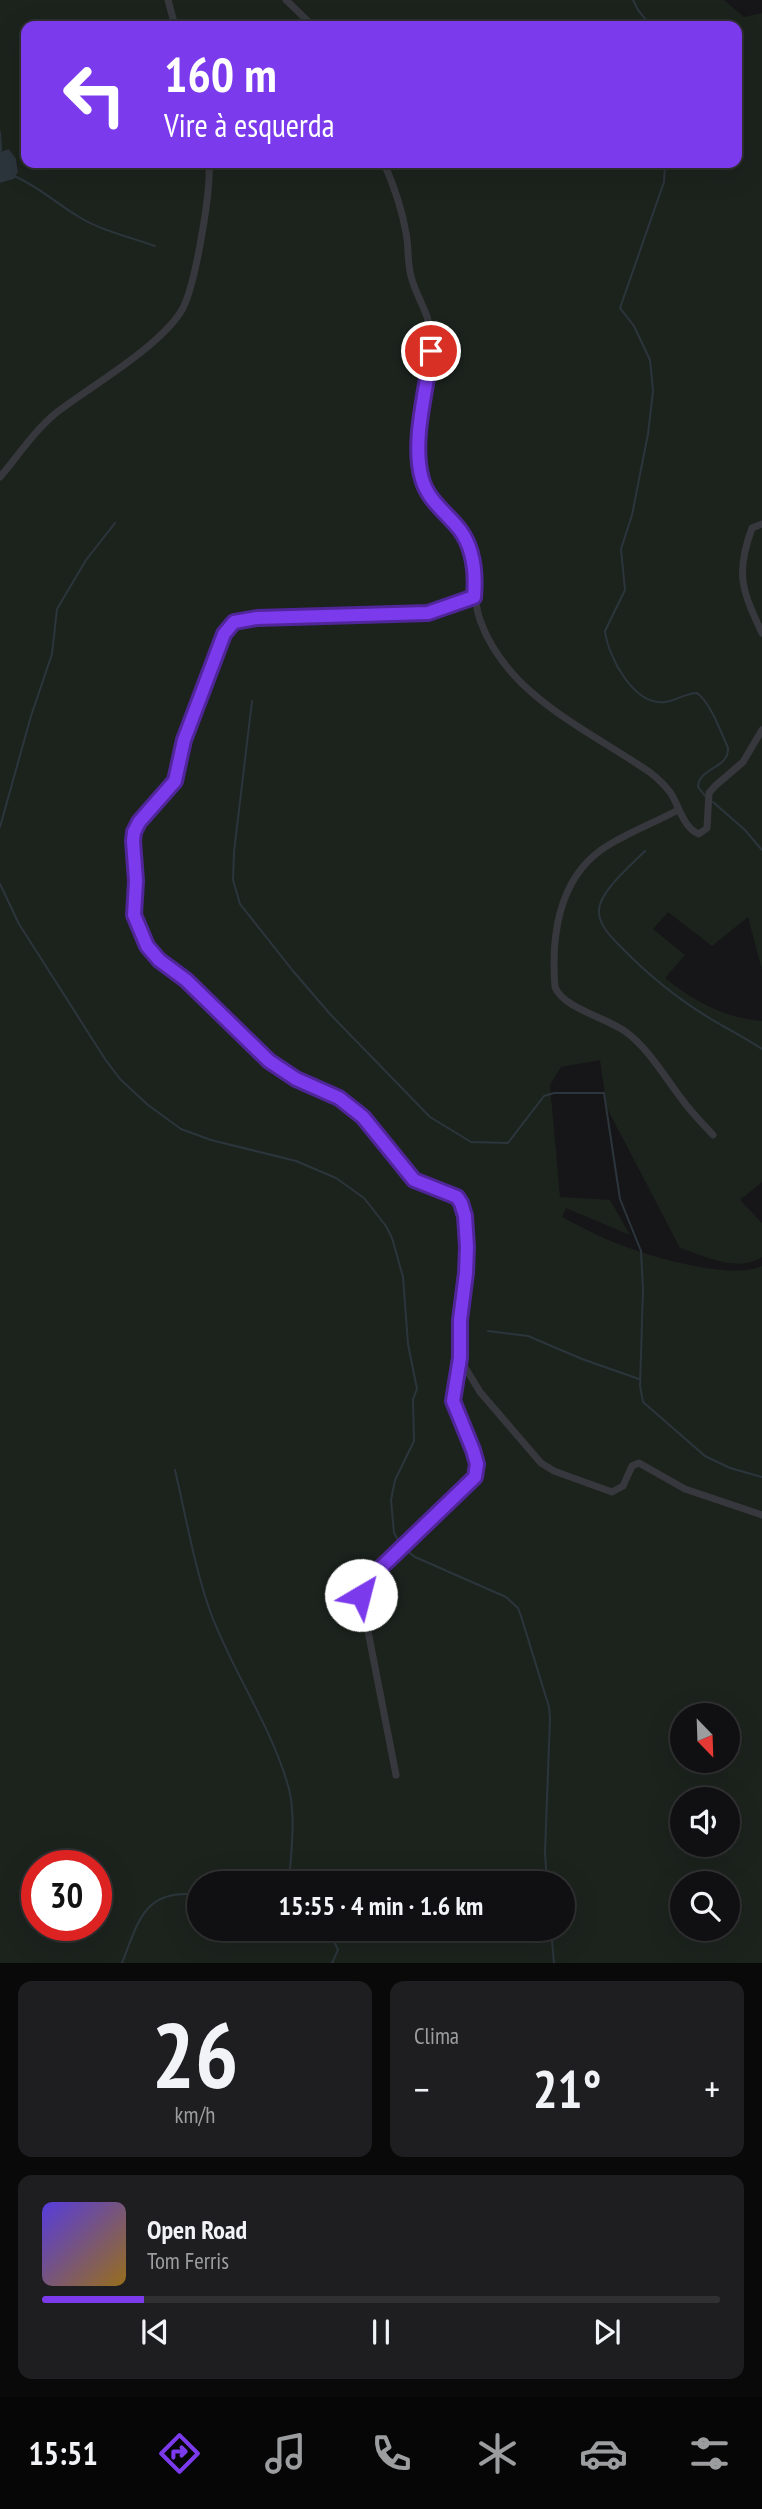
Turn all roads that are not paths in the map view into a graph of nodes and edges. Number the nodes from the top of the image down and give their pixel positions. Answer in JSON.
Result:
{"nodes":[{"id":1,"x":168,"y":0,"type":"edge"},
{"id":2,"x":286,"y":0,"type":"edge"},
{"id":3,"x":174,"y":21,"type":"edge"},
{"id":4,"x":308,"y":21,"type":"edge"},
{"id":5,"x":208,"y":168,"type":"edge"},
{"id":6,"x":386,"y":168,"type":"edge"},
{"id":7,"x":0,"y":477,"type":"edge"},
{"id":8,"x":762,"y":524,"type":"edge"},
{"id":9,"x":474,"y":597,"type":"junction"},
{"id":10,"x":762,"y":633,"type":"edge"},
{"id":11,"x":762,"y":730,"type":"edge"},
{"id":12,"x":678,"y":810,"type":"junction"},
{"id":13,"x":713,"y":1135,"type":"dead end"},
{"id":14,"x":460,"y":1358,"type":"junction"},
{"id":15,"x":762,"y":1515,"type":"edge"},
{"id":16,"x":396,"y":1775,"type":"dead end"}],
"edges":[{"from":1,"to":3,"type":"street"},
{"from":2,"to":4,"type":"street"},
{"from":5,"to":7,"type":"street"},
{"from":6,"to":9,"type":"street"},
{"from":8,"to":10,"type":"street"},
{"from":9,"to":12,"type":"street"},
{"from":9,"to":14,"type":"street"},
{"from":11,"to":12,"type":"street"},
{"from":12,"to":13,"type":"street"},
{"from":14,"to":15,"type":"street"},
{"from":14,"to":16,"type":"street"}]}
